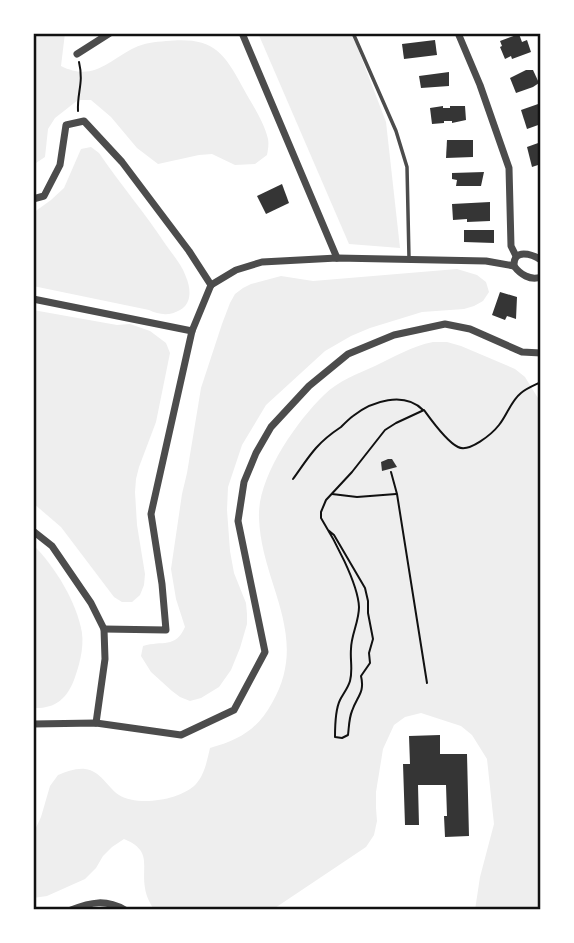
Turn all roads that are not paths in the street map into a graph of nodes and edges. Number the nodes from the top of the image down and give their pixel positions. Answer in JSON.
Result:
{"nodes":[{"id":1,"x":110,"y":33,"type":"edge"},
{"id":2,"x":242,"y":33,"type":"edge"},
{"id":3,"x":353,"y":33,"type":"edge"},
{"id":4,"x":458,"y":33,"type":"edge"},
{"id":5,"x":77,"y":54,"type":"road end"},
{"id":6,"x":33,"y":199,"type":"edge"},
{"id":7,"x":516,"y":256,"type":"junction"},
{"id":8,"x":337,"y":258,"type":"junction"},
{"id":9,"x":541,"y":260,"type":"edge"},
{"id":10,"x":409,"y":261,"type":"junction"},
{"id":11,"x":514,"y":266,"type":"junction"},
{"id":12,"x":541,"y":277,"type":"edge"},
{"id":13,"x":211,"y":285,"type":"junction"},
{"id":14,"x":33,"y":299,"type":"edge"},
{"id":15,"x":192,"y":331,"type":"junction"},
{"id":16,"x":541,"y":353,"type":"edge"},
{"id":17,"x":33,"y":531,"type":"edge"},
{"id":18,"x":104,"y":629,"type":"junction"},
{"id":19,"x":96,"y":723,"type":"junction"},
{"id":20,"x":33,"y":724,"type":"edge"},
{"id":21,"x":71,"y":910,"type":"edge"},
{"id":22,"x":125,"y":910,"type":"edge"}],
"edges":[{"from":1,"to":5,"type":"street"},
{"from":2,"to":8,"type":"street"},
{"from":3,"to":10,"type":"lane"},
{"from":4,"to":7,"type":"street"},
{"from":6,"to":13,"type":"street"},
{"from":7,"to":9,"type":"street"},
{"from":7,"to":11,"type":"street"},
{"from":8,"to":10,"type":"street"},
{"from":8,"to":13,"type":"street"},
{"from":10,"to":11,"type":"street"},
{"from":11,"to":12,"type":"street"},
{"from":13,"to":15,"type":"street"},
{"from":14,"to":15,"type":"street"},
{"from":15,"to":18,"type":"street"},
{"from":16,"to":19,"type":"street"},
{"from":17,"to":18,"type":"street"},
{"from":18,"to":19,"type":"street"},
{"from":19,"to":20,"type":"street"},
{"from":21,"to":22,"type":"street"}]}
